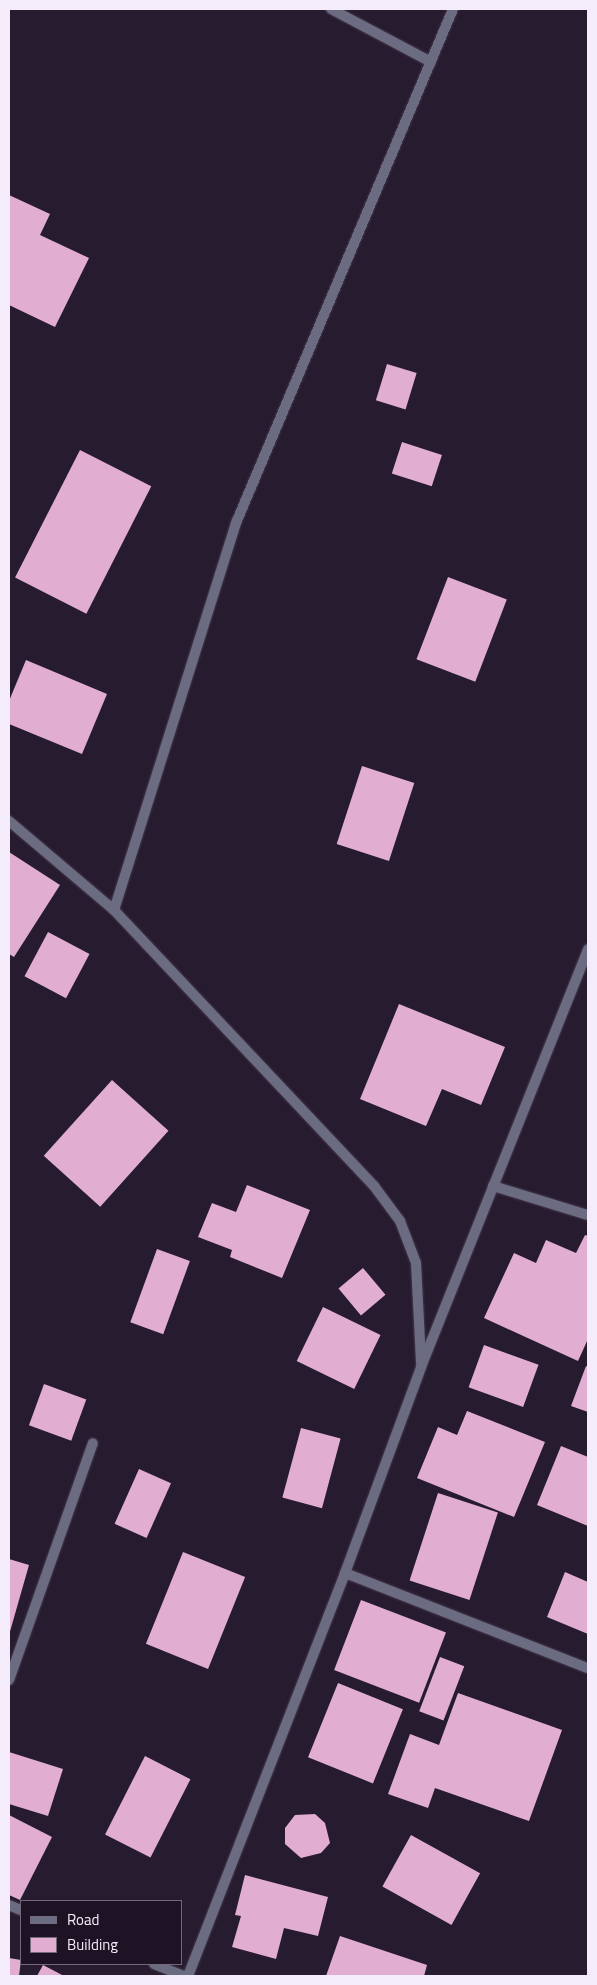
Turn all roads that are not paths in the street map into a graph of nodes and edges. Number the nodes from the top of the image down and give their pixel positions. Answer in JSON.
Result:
{"nodes":[{"id":1,"x":331,"y":9,"type":"edge"},
{"id":2,"x":453,"y":9,"type":"edge"},
{"id":3,"x":431,"y":62,"type":"junction"},
{"id":4,"x":9,"y":821,"type":"edge"},
{"id":5,"x":114,"y":910,"type":"junction"},
{"id":6,"x":588,"y":950,"type":"edge"},
{"id":7,"x":492,"y":1186,"type":"junction"},
{"id":8,"x":588,"y":1215,"type":"edge"},
{"id":9,"x":421,"y":1367,"type":"junction"},
{"id":10,"x":93,"y":1443,"type":"dead end"},
{"id":11,"x":345,"y":1573,"type":"junction"},
{"id":12,"x":588,"y":1668,"type":"edge"},
{"id":13,"x":9,"y":1680,"type":"edge"},
{"id":14,"x":157,"y":1965,"type":"edge"},
{"id":15,"x":186,"y":1976,"type":"edge"}],
"edges":[{"from":1,"to":3,"type":"street"},
{"from":2,"to":3,"type":"street"},
{"from":3,"to":5,"type":"street"},
{"from":4,"to":5,"type":"street"},
{"from":5,"to":9,"type":"street"},
{"from":6,"to":7,"type":"street"},
{"from":7,"to":8,"type":"street"},
{"from":7,"to":9,"type":"street"},
{"from":9,"to":11,"type":"street"},
{"from":10,"to":13,"type":"street"},
{"from":11,"to":12,"type":"street"},
{"from":11,"to":15,"type":"street"},
{"from":14,"to":15,"type":"street"}]}
